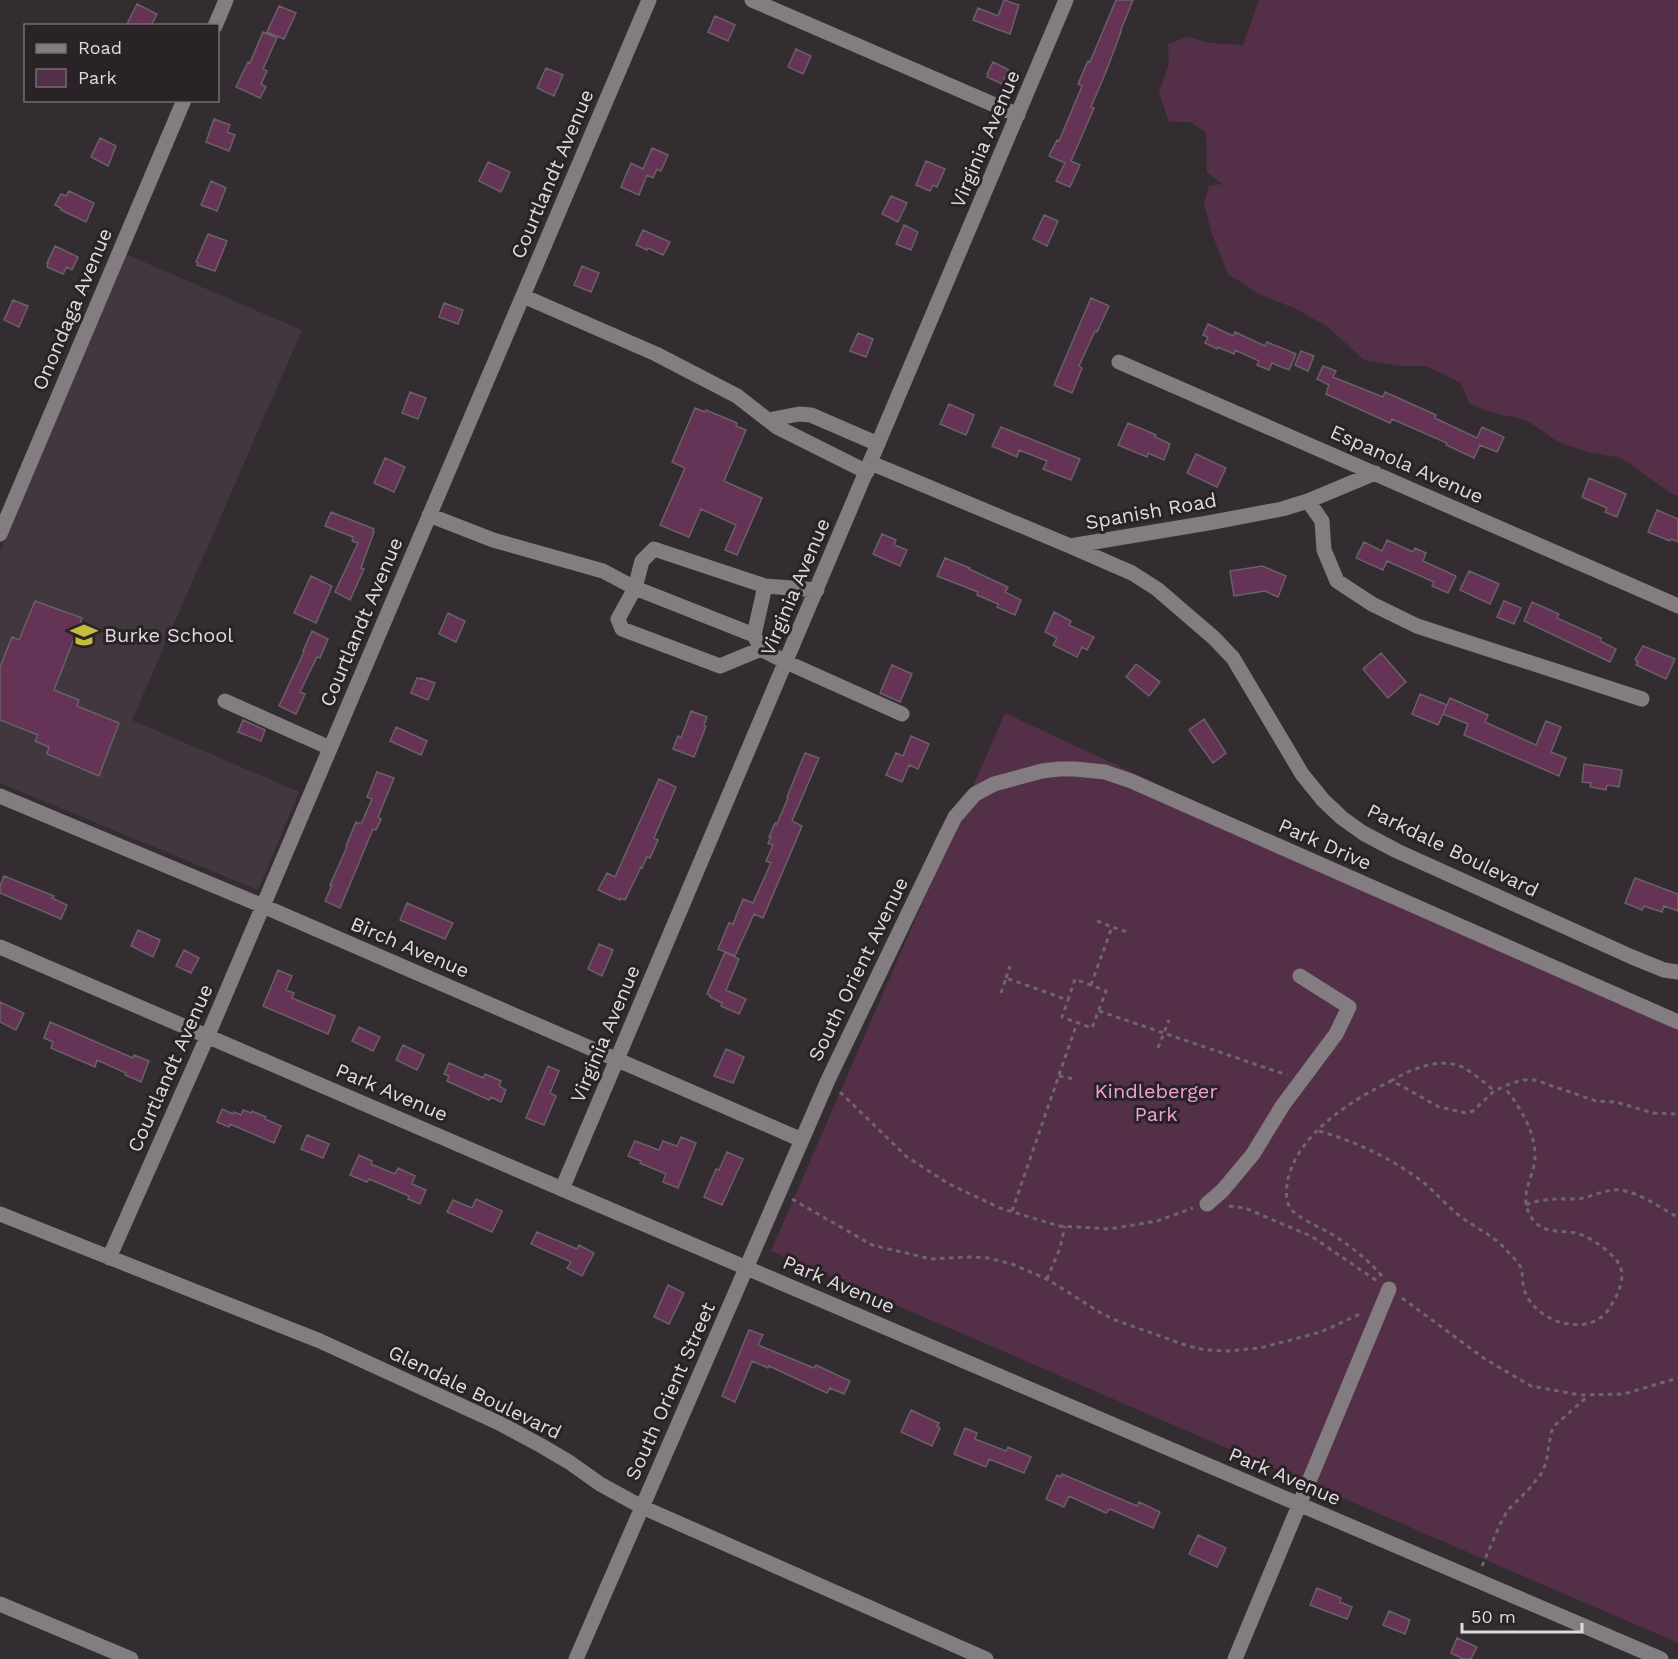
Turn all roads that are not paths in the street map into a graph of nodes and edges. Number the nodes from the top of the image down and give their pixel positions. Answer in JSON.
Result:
{"nodes":[{"id":1,"x":226,"y":0,"type":"edge"},
{"id":2,"x":649,"y":0,"type":"edge"},
{"id":3,"x":752,"y":0,"type":"edge"},
{"id":4,"x":1066,"y":0,"type":"edge"},
{"id":5,"x":216,"y":24,"type":"edge"},
{"id":6,"x":183,"y":102,"type":"edge"},
{"id":7,"x":1018,"y":115,"type":"junction"},
{"id":8,"x":523,"y":296,"type":"junction"},
{"id":9,"x":1119,"y":362,"type":"dead end"},
{"id":10,"x":768,"y":420,"type":"junction"},
{"id":11,"x":878,"y":444,"type":"junction"},
{"id":12,"x":869,"y":468,"type":"junction"},
{"id":13,"x":1375,"y":473,"type":"junction"},
{"id":14,"x":1308,"y":501,"type":"junction"},
{"id":15,"x":429,"y":515,"type":"junction"},
{"id":16,"x":0,"y":534,"type":"edge"},
{"id":17,"x":1070,"y":546,"type":"junction"},
{"id":18,"x":765,"y":586,"type":"junction"},
{"id":19,"x":635,"y":588,"type":"junction"},
{"id":20,"x":817,"y":590,"type":"junction"},
{"id":21,"x":1678,"y":606,"type":"edge"},
{"id":22,"x":757,"y":642,"type":"junction"},
{"id":23,"x":786,"y":662,"type":"junction"},
{"id":24,"x":1642,"y":699,"type":"dead end"},
{"id":25,"x":225,"y":701,"type":"dead end"},
{"id":26,"x":902,"y":714,"type":"dead end"},
{"id":27,"x":330,"y":748,"type":"junction"},
{"id":28,"x":0,"y":796,"type":"edge"},
{"id":29,"x":955,"y":817,"type":"joint"},
{"id":30,"x":262,"y":906,"type":"junction"},
{"id":31,"x":0,"y":947,"type":"edge"},
{"id":32,"x":1678,"y":972,"type":"edge"},
{"id":33,"x":1300,"y":976,"type":"dead end"},
{"id":34,"x":1678,"y":1022,"type":"edge"},
{"id":35,"x":208,"y":1035,"type":"junction"},
{"id":36,"x":617,"y":1059,"type":"junction"},
{"id":37,"x":802,"y":1140,"type":"junction"},
{"id":38,"x":562,"y":1189,"type":"junction"},
{"id":39,"x":1207,"y":1204,"type":"road end"},
{"id":40,"x":0,"y":1214,"type":"edge"},
{"id":41,"x":109,"y":1258,"type":"junction"},
{"id":42,"x":747,"y":1268,"type":"junction"},
{"id":43,"x":1389,"y":1289,"type":"road end"},
{"id":44,"x":1300,"y":1504,"type":"junction"},
{"id":45,"x":642,"y":1507,"type":"junction"},
{"id":46,"x":0,"y":1604,"type":"edge"},
{"id":47,"x":131,"y":1659,"type":"edge"},
{"id":48,"x":576,"y":1659,"type":"edge"},
{"id":49,"x":986,"y":1659,"type":"edge"},
{"id":50,"x":1235,"y":1659,"type":"edge"},
{"id":51,"x":1661,"y":1659,"type":"edge"}],
"edges":[{"from":1,"to":5,"type":"street"},
{"from":2,"to":8,"type":"street","name":"Courtlandt Avenue"},
{"from":3,"to":7,"type":"street"},
{"from":4,"to":7,"type":"street","name":"Virginia Avenue"},
{"from":6,"to":16,"type":"street","name":"Onondaga Avenue"},
{"from":7,"to":11,"type":"street","name":"Virginia Avenue"},
{"from":8,"to":10,"type":"street","name":"Spanish Road"},
{"from":8,"to":15,"type":"street","name":"Courtlandt Avenue"},
{"from":9,"to":13,"type":"street","name":"Espanola Avenue"},
{"from":10,"to":11,"type":"street"},
{"from":10,"to":12,"type":"street","name":"Spanish Road"},
{"from":11,"to":12,"type":"street","name":"Virginia Avenue"},
{"from":12,"to":17,"type":"street","name":"Spanish Road"},
{"from":12,"to":20,"type":"street","name":"Virginia Avenue"},
{"from":13,"to":14,"type":"street","name":"Spanish Road"},
{"from":13,"to":21,"type":"street","name":"Espanola Avenue"},
{"from":14,"to":17,"type":"street","name":"Spanish Road"},
{"from":14,"to":24,"type":"street"},
{"from":15,"to":19,"type":"street"},
{"from":15,"to":27,"type":"street","name":"Courtlandt Avenue"},
{"from":17,"to":32,"type":"street","name":"Parkdale Boulevard"},
{"from":18,"to":19,"type":"street"},
{"from":18,"to":20,"type":"street"},
{"from":18,"to":22,"type":"street"},
{"from":19,"to":22,"type":"street"},
{"from":19,"to":22,"type":"street"},
{"from":20,"to":23,"type":"street","name":"Virginia Avenue"},
{"from":22,"to":23,"type":"street"},
{"from":23,"to":26,"type":"street"},
{"from":23,"to":36,"type":"street","name":"Virginia Avenue"},
{"from":25,"to":27,"type":"street"},
{"from":27,"to":30,"type":"street","name":"Courtlandt Avenue"},
{"from":28,"to":30,"type":"street","name":"Birch Avenue"},
{"from":29,"to":34,"type":"street","name":"Park Drive"},
{"from":29,"to":37,"type":"street","name":"South Orient Avenue"},
{"from":30,"to":35,"type":"street","name":"Courtlandt Avenue"},
{"from":30,"to":36,"type":"street","name":"Birch Avenue"},
{"from":31,"to":35,"type":"street","name":"Park Avenue"},
{"from":33,"to":39,"type":"street"},
{"from":35,"to":38,"type":"street","name":"Park Avenue"},
{"from":35,"to":41,"type":"street","name":"Courtlandt Avenue"},
{"from":36,"to":37,"type":"street","name":"Birch Avenue"},
{"from":36,"to":38,"type":"street","name":"Virginia Avenue"},
{"from":37,"to":42,"type":"street","name":"South Orient Street"},
{"from":38,"to":42,"type":"street","name":"Park Avenue"},
{"from":40,"to":41,"type":"street","name":"Glendale Boulevard"},
{"from":41,"to":45,"type":"street","name":"Glendale Boulevard"},
{"from":42,"to":44,"type":"street","name":"Park Avenue"},
{"from":42,"to":45,"type":"street","name":"South Orient Street"},
{"from":43,"to":44,"type":"street"},
{"from":44,"to":50,"type":"street"},
{"from":44,"to":51,"type":"street","name":"Park Avenue"},
{"from":45,"to":48,"type":"street","name":"South Orient Street"},
{"from":45,"to":49,"type":"street","name":"Glendale Boulevard"},
{"from":46,"to":47,"type":"street"}]}
